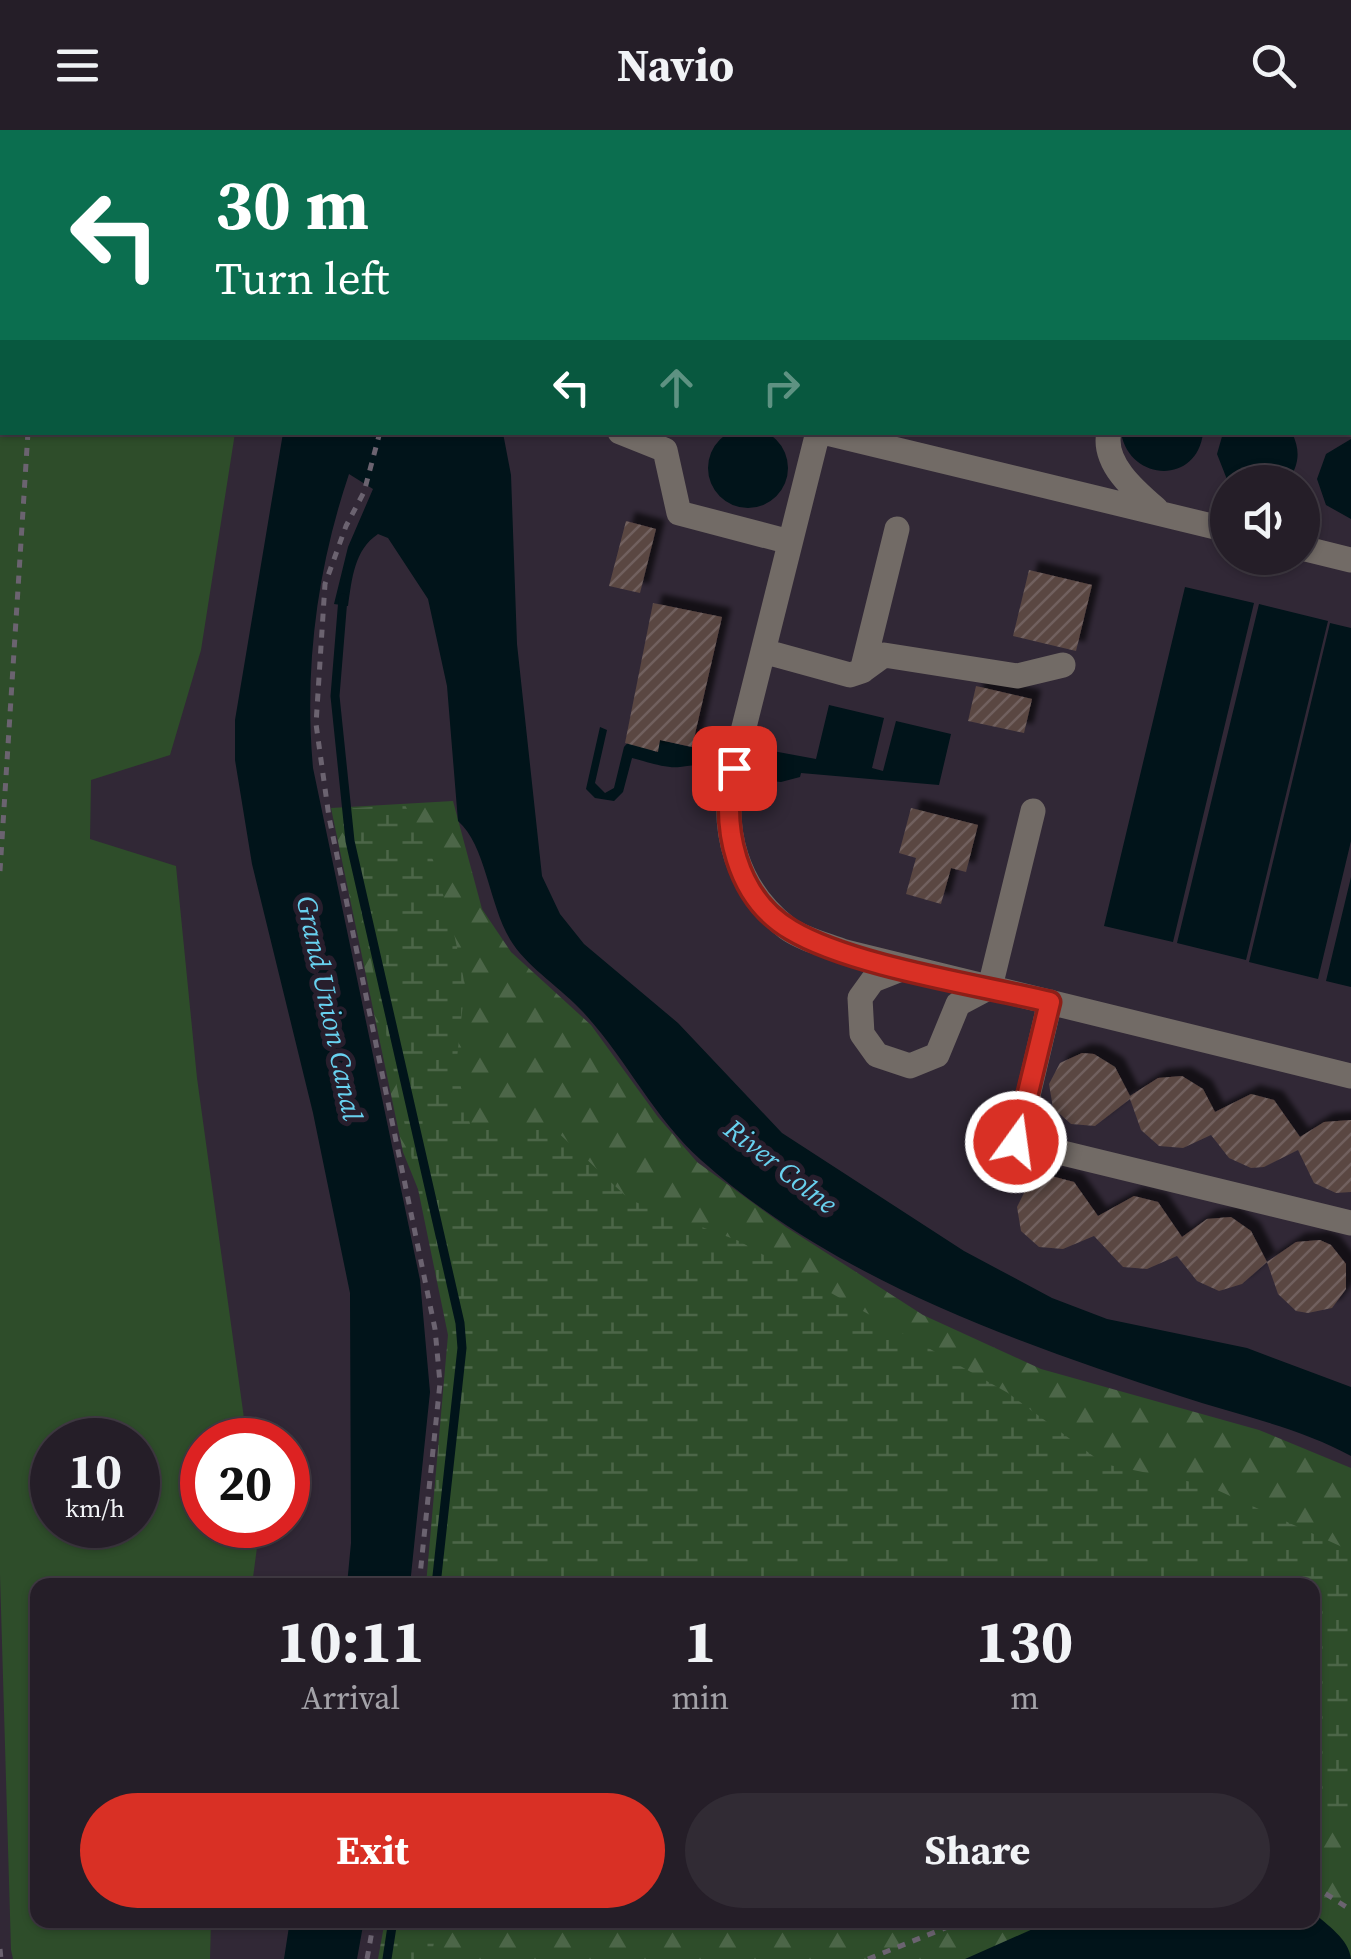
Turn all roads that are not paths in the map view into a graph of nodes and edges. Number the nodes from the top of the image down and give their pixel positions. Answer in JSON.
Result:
{"nodes":[{"id":1,"x":628,"y":435,"type":"edge"},
{"id":2,"x":819,"y":435,"type":"edge"},
{"id":3,"x":846,"y":435,"type":"edge"},
{"id":4,"x":1109,"y":435,"type":"edge"},
{"id":5,"x":924,"y":444,"type":"edge"},
{"id":6,"x":1164,"y":515,"type":"junction"},
{"id":7,"x":1210,"y":526,"type":"edge"},
{"id":8,"x":897,"y":529,"type":"dead end"},
{"id":9,"x":790,"y":542,"type":"junction"},
{"id":10,"x":1320,"y":552,"type":"edge"},
{"id":11,"x":1351,"y":560,"type":"edge"},
{"id":12,"x":764,"y":650,"type":"junction"},
{"id":13,"x":1063,"y":666,"type":"dead end"},
{"id":14,"x":862,"y":671,"type":"junction"},
{"id":15,"x":1033,"y":810,"type":"dead end"},
{"id":16,"x":906,"y":967,"type":"junction"},
{"id":17,"x":990,"y":987,"type":"junction"},
{"id":18,"x":1050,"y":1002,"type":"junction"},
{"id":19,"x":1351,"y":1076,"type":"edge"},
{"id":20,"x":1351,"y":1223,"type":"edge"}],
"edges":[{"from":1,"to":9,"type":"lane"},
{"from":2,"to":9,"type":"lane"},
{"from":3,"to":5,"type":"lane"},
{"from":4,"to":6,"type":"lane"},
{"from":5,"to":6,"type":"lane"},
{"from":6,"to":7,"type":"lane"},
{"from":8,"to":14,"type":"lane"},
{"from":9,"to":12,"type":"lane"},
{"from":10,"to":11,"type":"lane"},
{"from":12,"to":14,"type":"lane"},
{"from":12,"to":16,"type":"lane"},
{"from":13,"to":14,"type":"lane"},
{"from":15,"to":17,"type":"lane"},
{"from":16,"to":17,"type":"lane"},
{"from":16,"to":17,"type":"lane"},
{"from":17,"to":18,"type":"lane"},
{"from":18,"to":19,"type":"lane"},
{"from":18,"to":20,"type":"lane"}]}
